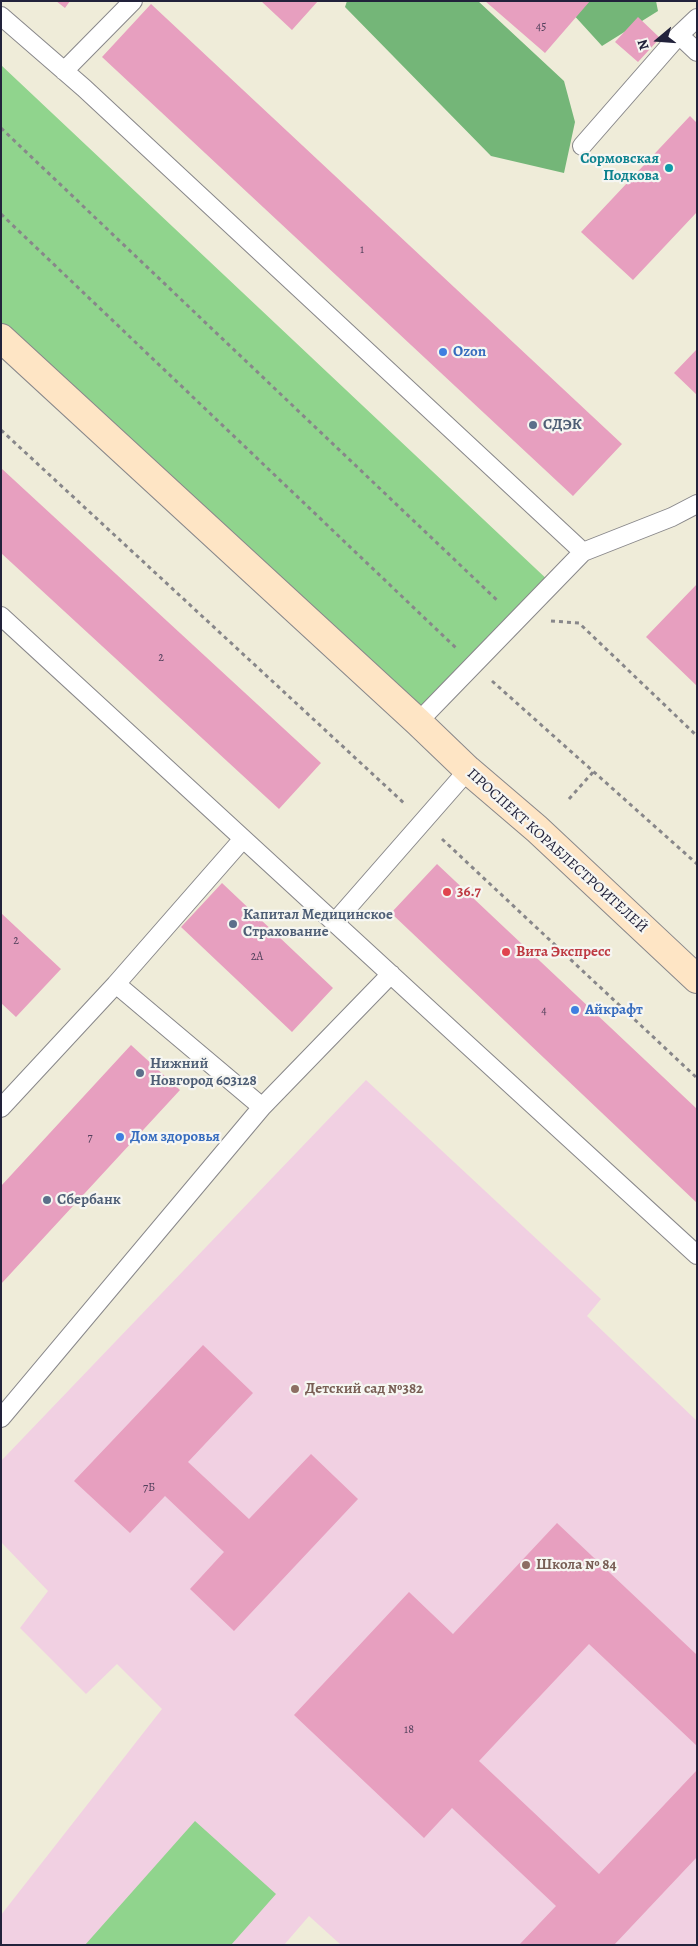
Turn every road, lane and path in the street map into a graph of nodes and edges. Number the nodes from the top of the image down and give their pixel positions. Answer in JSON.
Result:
{"nodes":[{"id":1,"x":133,"y":1,"type":"edge"},
{"id":2,"x":1,"y":16,"type":"edge"},
{"id":3,"x":697,"y":18,"type":"edge"},
{"id":4,"x":679,"y":35,"type":"junction"},
{"id":5,"x":697,"y":52,"type":"edge"},
{"id":6,"x":64,"y":71,"type":"junction"},
{"id":7,"x":1,"y":128,"type":"edge"},
{"id":8,"x":582,"y":146,"type":"dead end"},
{"id":9,"x":1,"y":214,"type":"edge"},
{"id":10,"x":1,"y":338,"type":"edge"},
{"id":11,"x":1,"y":430,"type":"edge"},
{"id":12,"x":697,"y":504,"type":"edge"},
{"id":13,"x":583,"y":552,"type":"junction"},
{"id":14,"x":1,"y":616,"type":"edge"},
{"id":15,"x":519,"y":619,"type":"junction"},
{"id":16,"x":474,"y":665,"type":"junction"},
{"id":17,"x":418,"y":722,"type":"junction"},
{"id":18,"x":697,"y":736,"type":"edge"},
{"id":19,"x":468,"y":770,"type":"junction"},
{"id":20,"x":594,"y":772,"type":"junction"},
{"id":21,"x":569,"y":798,"type":"dead end"},
{"id":22,"x":423,"y":822,"type":"junction"},
{"id":23,"x":242,"y":840,"type":"junction"},
{"id":24,"x":697,"y":864,"type":"edge"},
{"id":25,"x":335,"y":922,"type":"junction"},
{"id":26,"x":391,"y":974,"type":"junction"},
{"id":27,"x":697,"y":979,"type":"edge"},
{"id":28,"x":116,"y":984,"type":"junction"},
{"id":29,"x":697,"y":1078,"type":"edge"},
{"id":30,"x":3,"y":1103,"type":"edge"},
{"id":31,"x":262,"y":1107,"type":"junction"},
{"id":32,"x":697,"y":1255,"type":"edge"},
{"id":33,"x":1,"y":1418,"type":"edge"}],
"edges":[{"from":1,"to":6,"type":"lane"},
{"from":2,"to":6,"type":"lane"},
{"from":3,"to":4,"type":"lane"},
{"from":4,"to":5,"type":"lane"},
{"from":4,"to":8,"type":"lane"},
{"from":6,"to":13,"type":"lane"},
{"from":7,"to":15,"type":"path"},
{"from":9,"to":16,"type":"path"},
{"from":10,"to":17,"type":"street","name":"ПРОСПЕКТ КОРАБЛЕСТРОИТЕЛЕЙ"},
{"from":11,"to":22,"type":"path"},
{"from":12,"to":13,"type":"lane"},
{"from":13,"to":15,"type":"lane"},
{"from":14,"to":23,"type":"lane"},
{"from":15,"to":16,"type":"lane"},
{"from":15,"to":18,"type":"path"},
{"from":16,"to":17,"type":"lane"},
{"from":16,"to":20,"type":"path"},
{"from":17,"to":19,"type":"street","name":"ПРОСПЕКТ КОРАБЛЕСТРОИТЕЛЕЙ"},
{"from":19,"to":22,"type":"lane"},
{"from":19,"to":27,"type":"street","name":"ПРОСПЕКТ КОРАБЛЕСТРОИТЕЛЕЙ"},
{"from":20,"to":21,"type":"path"},
{"from":20,"to":24,"type":"path"},
{"from":22,"to":25,"type":"lane"},
{"from":22,"to":29,"type":"path"},
{"from":23,"to":25,"type":"lane"},
{"from":23,"to":28,"type":"lane"},
{"from":25,"to":26,"type":"lane"},
{"from":26,"to":31,"type":"lane"},
{"from":26,"to":32,"type":"lane"},
{"from":28,"to":30,"type":"lane"},
{"from":28,"to":31,"type":"lane"},
{"from":31,"to":33,"type":"lane"}]}
